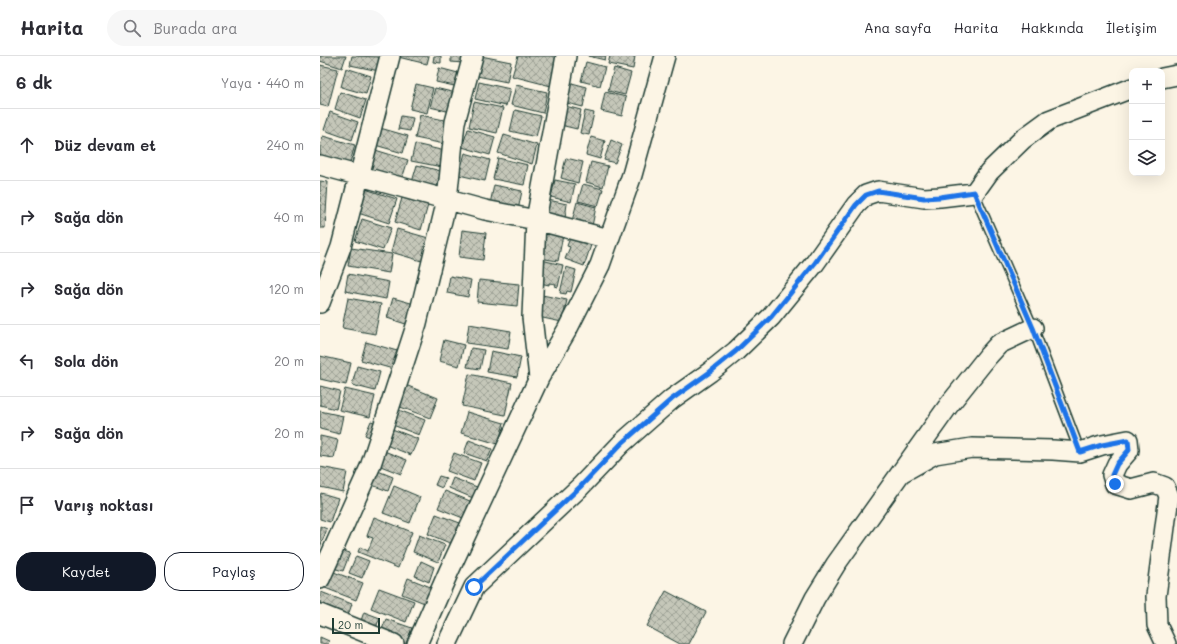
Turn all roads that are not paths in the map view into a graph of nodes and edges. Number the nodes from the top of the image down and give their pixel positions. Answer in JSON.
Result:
{"nodes":[{"id":1,"x":390,"y":56,"type":"edge"},
{"id":2,"x":473,"y":56,"type":"edge"},
{"id":3,"x":566,"y":56,"type":"edge"},
{"id":4,"x":665,"y":56,"type":"edge"},
{"id":5,"x":1177,"y":75,"type":"edge"},
{"id":6,"x":1165,"y":77,"type":"edge"},
{"id":7,"x":1129,"y":89,"type":"edge"},
{"id":8,"x":320,"y":165,"type":"edge"},
{"id":9,"x":360,"y":176,"type":"junction"},
{"id":10,"x":974,"y":192,"type":"junction"},
{"id":11,"x":447,"y":200,"type":"junction"},
{"id":12,"x":536,"y":220,"type":"junction"},
{"id":13,"x":610,"y":239,"type":"junction"},
{"id":14,"x":320,"y":303,"type":"edge"},
{"id":15,"x":1033,"y":328,"type":"junction"},
{"id":16,"x":539,"y":378,"type":"junction"},
{"id":17,"x":1080,"y":452,"type":"junction"},
{"id":18,"x":901,"y":473,"type":"junction"},
{"id":19,"x":320,"y":579,"type":"edge"},
{"id":20,"x":320,"y":614,"type":"edge"},
{"id":21,"x":394,"y":644,"type":"edge"},
{"id":22,"x":417,"y":644,"type":"edge"},
{"id":23,"x":447,"y":644,"type":"edge"},
{"id":24,"x":792,"y":644,"type":"edge"},
{"id":25,"x":1166,"y":644,"type":"edge"}],
"edges":[{"from":1,"to":9,"type":"street"},
{"from":2,"to":11,"type":"street"},
{"from":3,"to":12,"type":"street"},
{"from":4,"to":13,"type":"street"},
{"from":5,"to":6,"type":"street"},
{"from":7,"to":10,"type":"street"},
{"from":8,"to":9,"type":"street"},
{"from":9,"to":11,"type":"street"},
{"from":9,"to":14,"type":"street"},
{"from":10,"to":15,"type":"lane"},
{"from":10,"to":23,"type":"street"},
{"from":11,"to":12,"type":"street"},
{"from":11,"to":19,"type":"street"},
{"from":12,"to":13,"type":"street"},
{"from":12,"to":16,"type":"street"},
{"from":13,"to":16,"type":"street"},
{"from":15,"to":17,"type":"lane"},
{"from":15,"to":18,"type":"street"},
{"from":16,"to":22,"type":"street"},
{"from":17,"to":18,"type":"street"},
{"from":17,"to":25,"type":"street"},
{"from":18,"to":24,"type":"street"},
{"from":20,"to":21,"type":"street"}]}
